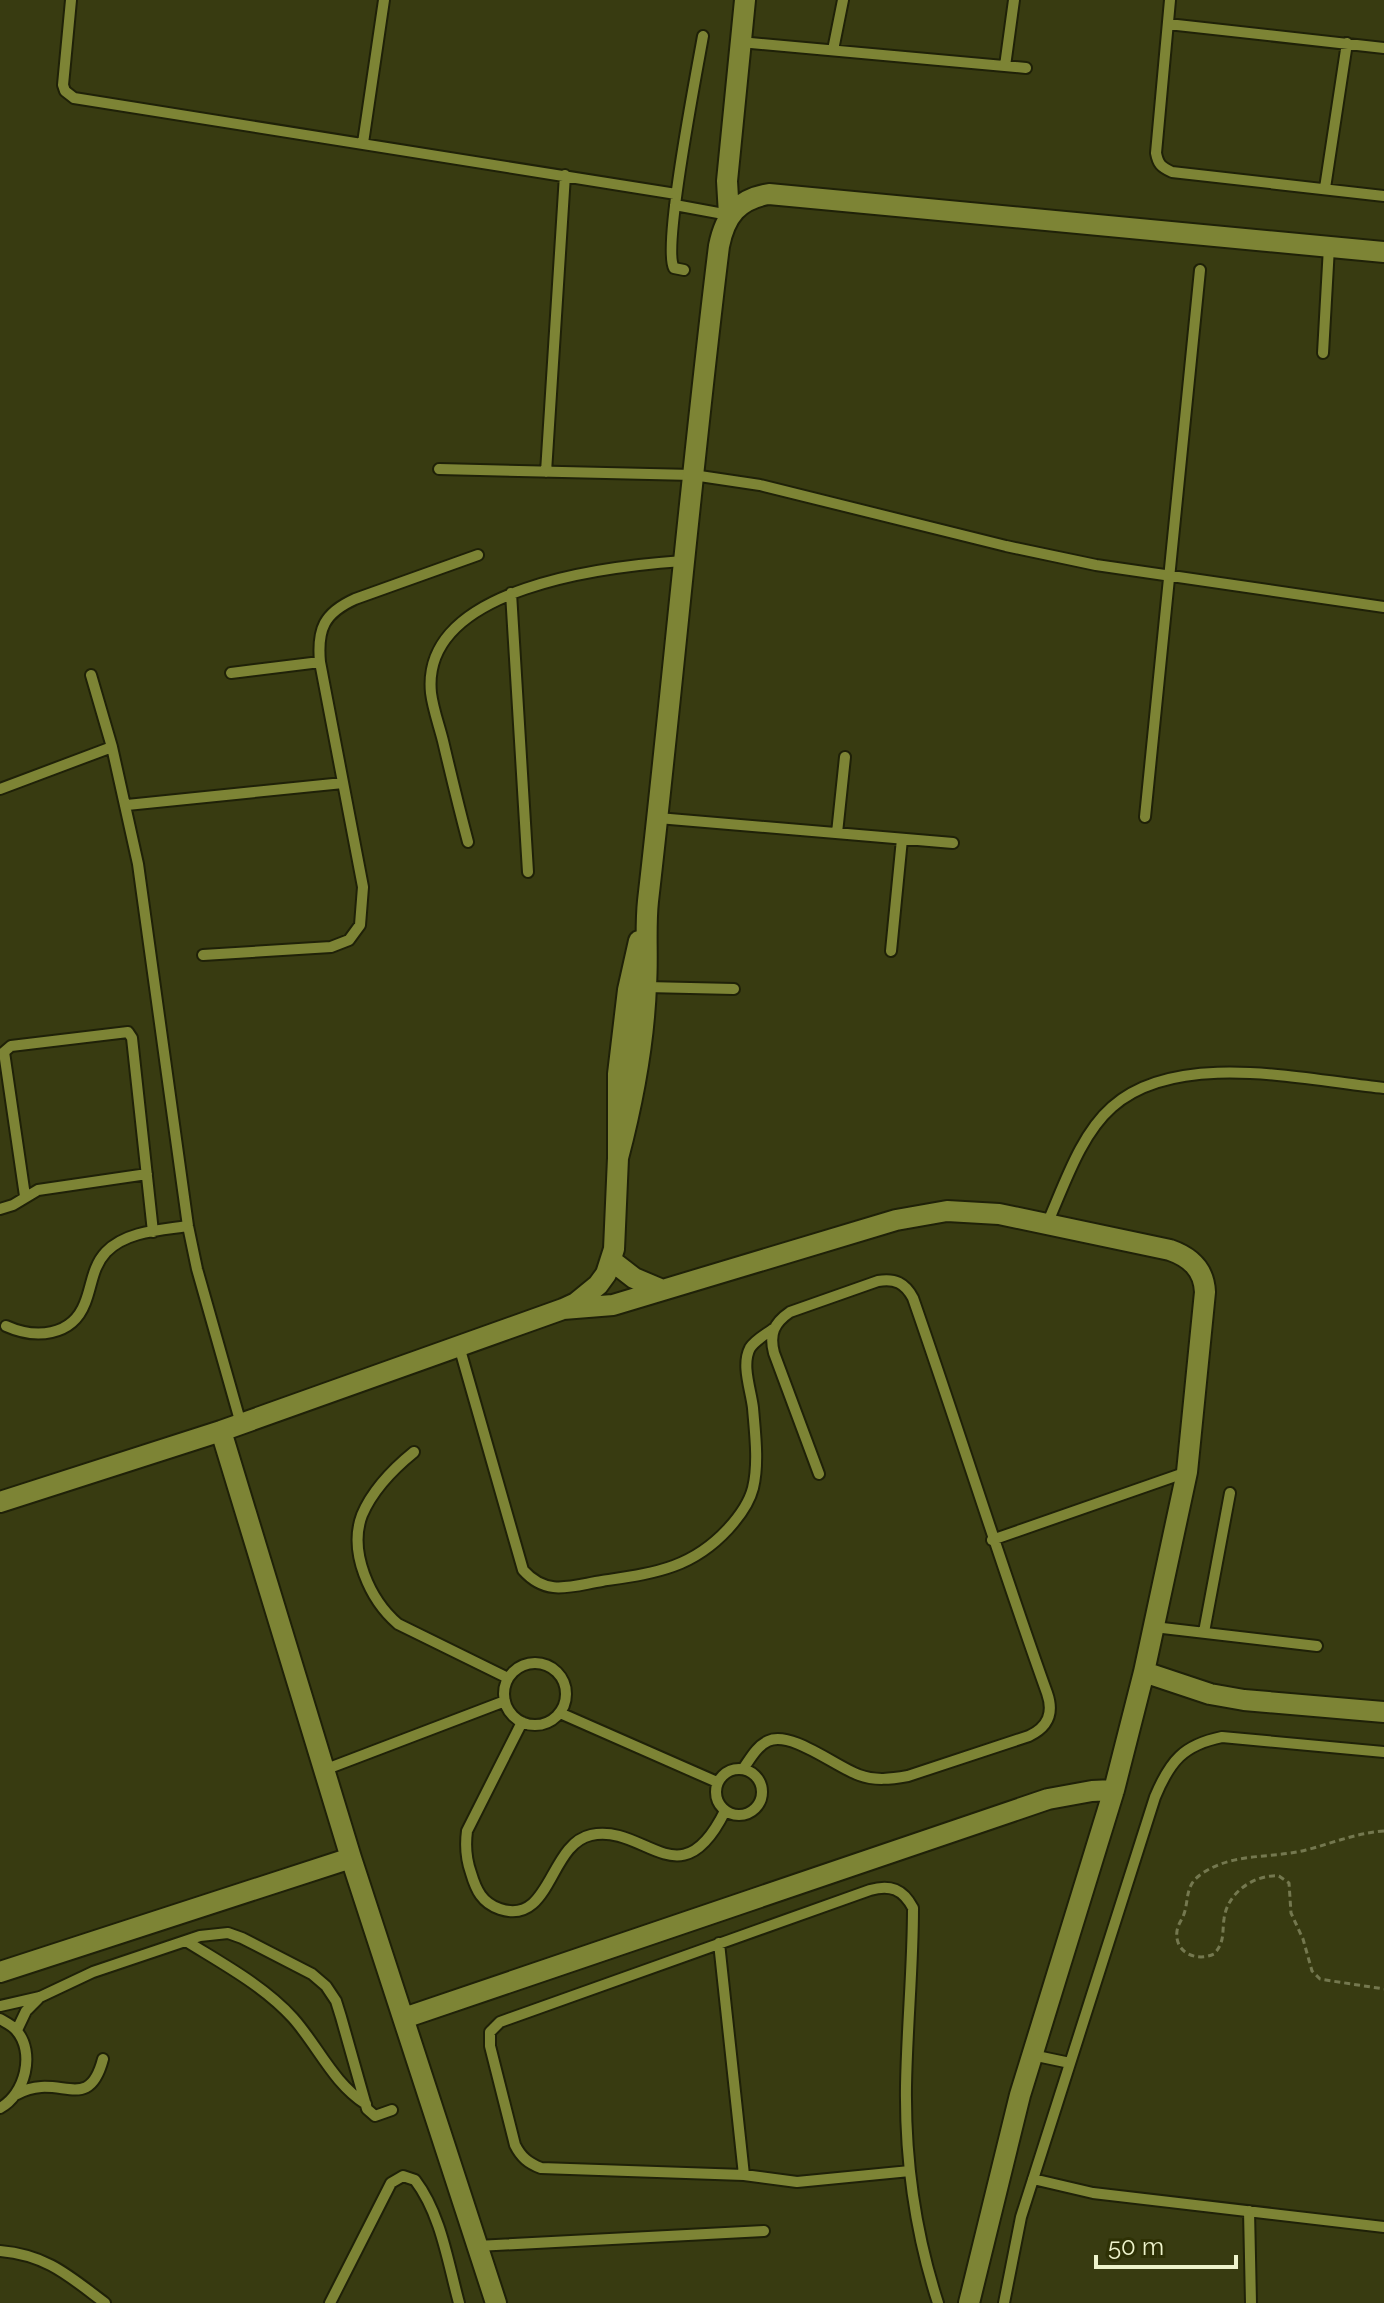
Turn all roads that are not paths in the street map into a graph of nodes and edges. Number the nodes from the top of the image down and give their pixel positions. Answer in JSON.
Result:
{"nodes":[{"id":1,"x":71,"y":0,"type":"edge"},
{"id":2,"x":384,"y":0,"type":"edge"},
{"id":3,"x":745,"y":0,"type":"edge"},
{"id":4,"x":843,"y":0,"type":"edge"},
{"id":5,"x":1014,"y":0,"type":"edge"},
{"id":6,"x":1170,"y":0,"type":"edge"},
{"id":7,"x":1168,"y":24,"type":"junction"},
{"id":8,"x":703,"y":36,"type":"dead end"},
{"id":9,"x":740,"y":42,"type":"junction"},
{"id":10,"x":1347,"y":43,"type":"junction"},
{"id":11,"x":1384,"y":48,"type":"edge"},
{"id":12,"x":833,"y":50,"type":"junction"},
{"id":13,"x":1005,"y":66,"type":"junction"},
{"id":14,"x":1026,"y":68,"type":"dead end"},
{"id":15,"x":363,"y":143,"type":"junction"},
{"id":16,"x":565,"y":175,"type":"junction"},
{"id":17,"x":1325,"y":188,"type":"junction"},
{"id":18,"x":1384,"y":196,"type":"edge"},
{"id":19,"x":676,"y":200,"type":"junction"},
{"id":20,"x":729,"y":215,"type":"junction"},
{"id":21,"x":1329,"y":247,"type":"junction"},
{"id":22,"x":1384,"y":252,"type":"edge"},
{"id":23,"x":684,"y":270,"type":"dead end"},
{"id":24,"x":1200,"y":270,"type":"dead end"},
{"id":25,"x":1323,"y":353,"type":"dead end"},
{"id":26,"x":439,"y":469,"type":"dead end"},
{"id":27,"x":546,"y":472,"type":"junction"},
{"id":28,"x":693,"y":475,"type":"junction"},
{"id":29,"x":478,"y":555,"type":"dead end"},
{"id":30,"x":683,"y":561,"type":"junction"},
{"id":31,"x":1169,"y":578,"type":"junction"},
{"id":32,"x":511,"y":593,"type":"junction"},
{"id":33,"x":1384,"y":607,"type":"edge"},
{"id":34,"x":320,"y":662,"type":"junction"},
{"id":35,"x":231,"y":673,"type":"dead end"},
{"id":36,"x":91,"y":675,"type":"dead end"},
{"id":37,"x":112,"y":747,"type":"junction"},
{"id":38,"x":845,"y":757,"type":"dead end"},
{"id":39,"x":343,"y":783,"type":"junction"},
{"id":40,"x":0,"y":789,"type":"edge"},
{"id":41,"x":127,"y":805,"type":"junction"},
{"id":42,"x":1145,"y":817,"type":"dead end"},
{"id":43,"x":658,"y":818,"type":"junction"},
{"id":44,"x":837,"y":833,"type":"junction"},
{"id":45,"x":902,"y":839,"type":"junction"},
{"id":46,"x":468,"y":842,"type":"dead end"},
{"id":47,"x":953,"y":843,"type":"dead end"},
{"id":48,"x":528,"y":872,"type":"dead end"},
{"id":49,"x":646,"y":917,"type":"junction"},
{"id":50,"x":891,"y":951,"type":"dead end"},
{"id":51,"x":203,"y":955,"type":"dead end"},
{"id":52,"x":646,"y":987,"type":"junction"},
{"id":53,"x":734,"y":989,"type":"dead end"},
{"id":54,"x":1384,"y":1088,"type":"edge"},
{"id":55,"x":618,"y":1158,"type":"junction"},
{"id":56,"x":147,"y":1174,"type":"junction"},
{"id":57,"x":25,"y":1196,"type":"junction"},
{"id":58,"x":0,"y":1209,"type":"edge"},
{"id":59,"x":1047,"y":1224,"type":"junction"},
{"id":60,"x":188,"y":1226,"type":"junction"},
{"id":61,"x":153,"y":1232,"type":"junction"},
{"id":62,"x":612,"y":1261,"type":"junction"},
{"id":63,"x":660,"y":1289,"type":"junction"},
{"id":64,"x":563,"y":1309,"type":"junction"},
{"id":65,"x":6,"y":1326,"type":"dead end"},
{"id":66,"x":773,"y":1329,"type":"junction"},
{"id":67,"x":459,"y":1346,"type":"junction"},
{"id":68,"x":241,"y":1424,"type":"junction"},
{"id":69,"x":221,"y":1431,"type":"junction"},
{"id":70,"x":414,"y":1452,"type":"dead end"},
{"id":71,"x":1187,"y":1472,"type":"junction"},
{"id":72,"x":819,"y":1474,"type":"dead end"},
{"id":73,"x":1230,"y":1493,"type":"dead end"},
{"id":74,"x":0,"y":1502,"type":"edge"},
{"id":75,"x":992,"y":1540,"type":"junction"},
{"id":76,"x":1154,"y":1627,"type":"junction"},
{"id":77,"x":1204,"y":1632,"type":"junction"},
{"id":78,"x":1317,"y":1646,"type":"dead end"},
{"id":79,"x":1144,"y":1672,"type":"junction"},
{"id":80,"x":508,"y":1678,"type":"junction"},
{"id":81,"x":505,"y":1701,"type":"junction"},
{"id":82,"x":1384,"y":1712,"type":"edge"},
{"id":83,"x":560,"y":1713,"type":"junction"},
{"id":84,"x":522,"y":1722,"type":"junction"},
{"id":85,"x":1384,"y":1752,"type":"edge"},
{"id":86,"x":743,"y":1769,"type":"junction"},
{"id":87,"x":324,"y":1770,"type":"junction"},
{"id":88,"x":717,"y":1782,"type":"junction"},
{"id":89,"x":1114,"y":1790,"type":"junction"},
{"id":90,"x":725,"y":1811,"type":"junction"},
{"id":91,"x":351,"y":1858,"type":"junction"},
{"id":92,"x":186,"y":1941,"type":"junction"},
{"id":93,"x":719,"y":1943,"type":"junction"},
{"id":94,"x":0,"y":1972,"type":"edge"},
{"id":95,"x":40,"y":1997,"type":"junction"},
{"id":96,"x":0,"y":2006,"type":"edge"},
{"id":97,"x":404,"y":2018,"type":"junction"},
{"id":98,"x":0,"y":2019,"type":"edge"},
{"id":99,"x":17,"y":2030,"type":"junction"},
{"id":100,"x":1032,"y":2055,"type":"junction"},
{"id":101,"x":103,"y":2059,"type":"dead end"},
{"id":102,"x":1070,"y":2063,"type":"junction"},
{"id":103,"x":16,"y":2095,"type":"junction"},
{"id":104,"x":366,"y":2104,"type":"junction"},
{"id":105,"x":0,"y":2108,"type":"edge"},
{"id":106,"x":392,"y":2110,"type":"dead end"},
{"id":107,"x":910,"y":2171,"type":"junction"},
{"id":108,"x":744,"y":2175,"type":"junction"},
{"id":109,"x":1033,"y":2179,"type":"junction"},
{"id":110,"x":1249,"y":2211,"type":"junction"},
{"id":111,"x":1384,"y":2227,"type":"edge"},
{"id":112,"x":764,"y":2231,"type":"dead end"},
{"id":113,"x":477,"y":2246,"type":"junction"},
{"id":114,"x":0,"y":2251,"type":"edge"},
{"id":115,"x":105,"y":2303,"type":"edge"},
{"id":116,"x":330,"y":2303,"type":"edge"},
{"id":117,"x":459,"y":2303,"type":"edge"},
{"id":118,"x":496,"y":2303,"type":"edge"},
{"id":119,"x":938,"y":2303,"type":"edge"},
{"id":120,"x":969,"y":2303,"type":"edge"},
{"id":121,"x":1004,"y":2303,"type":"edge"},
{"id":122,"x":1251,"y":2303,"type":"edge"}],
"edges":[{"from":1,"to":15,"type":"lane"},
{"from":2,"to":15,"type":"lane"},
{"from":3,"to":9,"type":"street"},
{"from":4,"to":12,"type":"lane"},
{"from":5,"to":13,"type":"lane"},
{"from":6,"to":7,"type":"lane"},
{"from":7,"to":10,"type":"lane"},
{"from":7,"to":17,"type":"lane"},
{"from":8,"to":19,"type":"lane"},
{"from":9,"to":12,"type":"lane"},
{"from":9,"to":20,"type":"street"},
{"from":10,"to":11,"type":"lane"},
{"from":10,"to":17,"type":"lane"},
{"from":12,"to":13,"type":"lane"},
{"from":13,"to":14,"type":"lane"},
{"from":15,"to":16,"type":"lane"},
{"from":16,"to":19,"type":"lane"},
{"from":16,"to":27,"type":"lane"},
{"from":17,"to":18,"type":"lane"},
{"from":19,"to":20,"type":"lane"},
{"from":19,"to":23,"type":"lane"},
{"from":20,"to":21,"type":"street"},
{"from":20,"to":28,"type":"street"},
{"from":21,"to":22,"type":"street"},
{"from":21,"to":25,"type":"lane"},
{"from":24,"to":31,"type":"lane"},
{"from":26,"to":27,"type":"lane"},
{"from":27,"to":28,"type":"lane"},
{"from":28,"to":30,"type":"street"},
{"from":28,"to":31,"type":"lane"},
{"from":29,"to":34,"type":"lane"},
{"from":30,"to":32,"type":"lane"},
{"from":30,"to":43,"type":"street"},
{"from":31,"to":33,"type":"lane"},
{"from":31,"to":42,"type":"lane"},
{"from":32,"to":46,"type":"lane"},
{"from":32,"to":48,"type":"lane"},
{"from":34,"to":35,"type":"lane"},
{"from":34,"to":39,"type":"lane"},
{"from":36,"to":37,"type":"lane"},
{"from":37,"to":40,"type":"lane"},
{"from":37,"to":41,"type":"lane"},
{"from":38,"to":44,"type":"lane"},
{"from":39,"to":41,"type":"lane"},
{"from":39,"to":51,"type":"lane"},
{"from":41,"to":60,"type":"lane"},
{"from":43,"to":44,"type":"lane"},
{"from":43,"to":49,"type":"street"},
{"from":44,"to":45,"type":"lane"},
{"from":45,"to":47,"type":"lane"},
{"from":45,"to":50,"type":"lane"},
{"from":49,"to":52,"type":"street"},
{"from":49,"to":55,"type":"street"},
{"from":52,"to":53,"type":"lane"},
{"from":52,"to":55,"type":"street"},
{"from":54,"to":59,"type":"lane"},
{"from":55,"to":62,"type":"street"},
{"from":56,"to":57,"type":"lane"},
{"from":56,"to":57,"type":"lane"},
{"from":56,"to":61,"type":"lane"},
{"from":57,"to":58,"type":"lane"},
{"from":59,"to":63,"type":"street"},
{"from":59,"to":71,"type":"street"},
{"from":60,"to":61,"type":"lane"},
{"from":60,"to":68,"type":"lane"},
{"from":61,"to":65,"type":"lane"},
{"from":62,"to":63,"type":"street"},
{"from":62,"to":64,"type":"street"},
{"from":63,"to":64,"type":"street"},
{"from":64,"to":67,"type":"street"},
{"from":66,"to":67,"type":"lane"},
{"from":66,"to":72,"type":"lane"},
{"from":66,"to":75,"type":"lane"},
{"from":67,"to":68,"type":"street"},
{"from":68,"to":69,"type":"street"},
{"from":69,"to":74,"type":"street"},
{"from":69,"to":87,"type":"street"},
{"from":70,"to":80,"type":"lane"},
{"from":71,"to":75,"type":"lane"},
{"from":71,"to":76,"type":"street"},
{"from":73,"to":77,"type":"lane"},
{"from":75,"to":86,"type":"lane"},
{"from":76,"to":77,"type":"lane"},
{"from":76,"to":79,"type":"street"},
{"from":77,"to":78,"type":"lane"},
{"from":79,"to":82,"type":"street"},
{"from":79,"to":89,"type":"street"},
{"from":80,"to":81,"type":"lane"},
{"from":80,"to":83,"type":"lane"},
{"from":81,"to":84,"type":"lane"},
{"from":81,"to":87,"type":"lane"},
{"from":83,"to":84,"type":"lane"},
{"from":83,"to":88,"type":"lane"},
{"from":84,"to":90,"type":"lane"},
{"from":85,"to":102,"type":"lane"},
{"from":86,"to":88,"type":"lane"},
{"from":86,"to":90,"type":"lane"},
{"from":87,"to":91,"type":"street"},
{"from":88,"to":90,"type":"lane"},
{"from":89,"to":97,"type":"street"},
{"from":89,"to":100,"type":"street"},
{"from":91,"to":94,"type":"street"},
{"from":91,"to":97,"type":"street"},
{"from":92,"to":95,"type":"lane"},
{"from":92,"to":104,"type":"lane"},
{"from":92,"to":104,"type":"lane"},
{"from":93,"to":107,"type":"lane"},
{"from":93,"to":108,"type":"lane"},
{"from":93,"to":108,"type":"lane"},
{"from":95,"to":96,"type":"lane"},
{"from":95,"to":99,"type":"lane"},
{"from":97,"to":113,"type":"street"},
{"from":98,"to":99,"type":"lane"},
{"from":99,"to":103,"type":"lane"},
{"from":100,"to":102,"type":"lane"},
{"from":100,"to":120,"type":"street"},
{"from":101,"to":103,"type":"lane"},
{"from":102,"to":109,"type":"lane"},
{"from":103,"to":105,"type":"lane"},
{"from":104,"to":106,"type":"lane"},
{"from":107,"to":108,"type":"lane"},
{"from":107,"to":119,"type":"lane"},
{"from":109,"to":110,"type":"lane"},
{"from":109,"to":121,"type":"lane"},
{"from":110,"to":111,"type":"lane"},
{"from":110,"to":122,"type":"lane"},
{"from":112,"to":113,"type":"lane"},
{"from":113,"to":118,"type":"street"},
{"from":114,"to":115,"type":"lane"},
{"from":116,"to":117,"type":"lane"}]}
